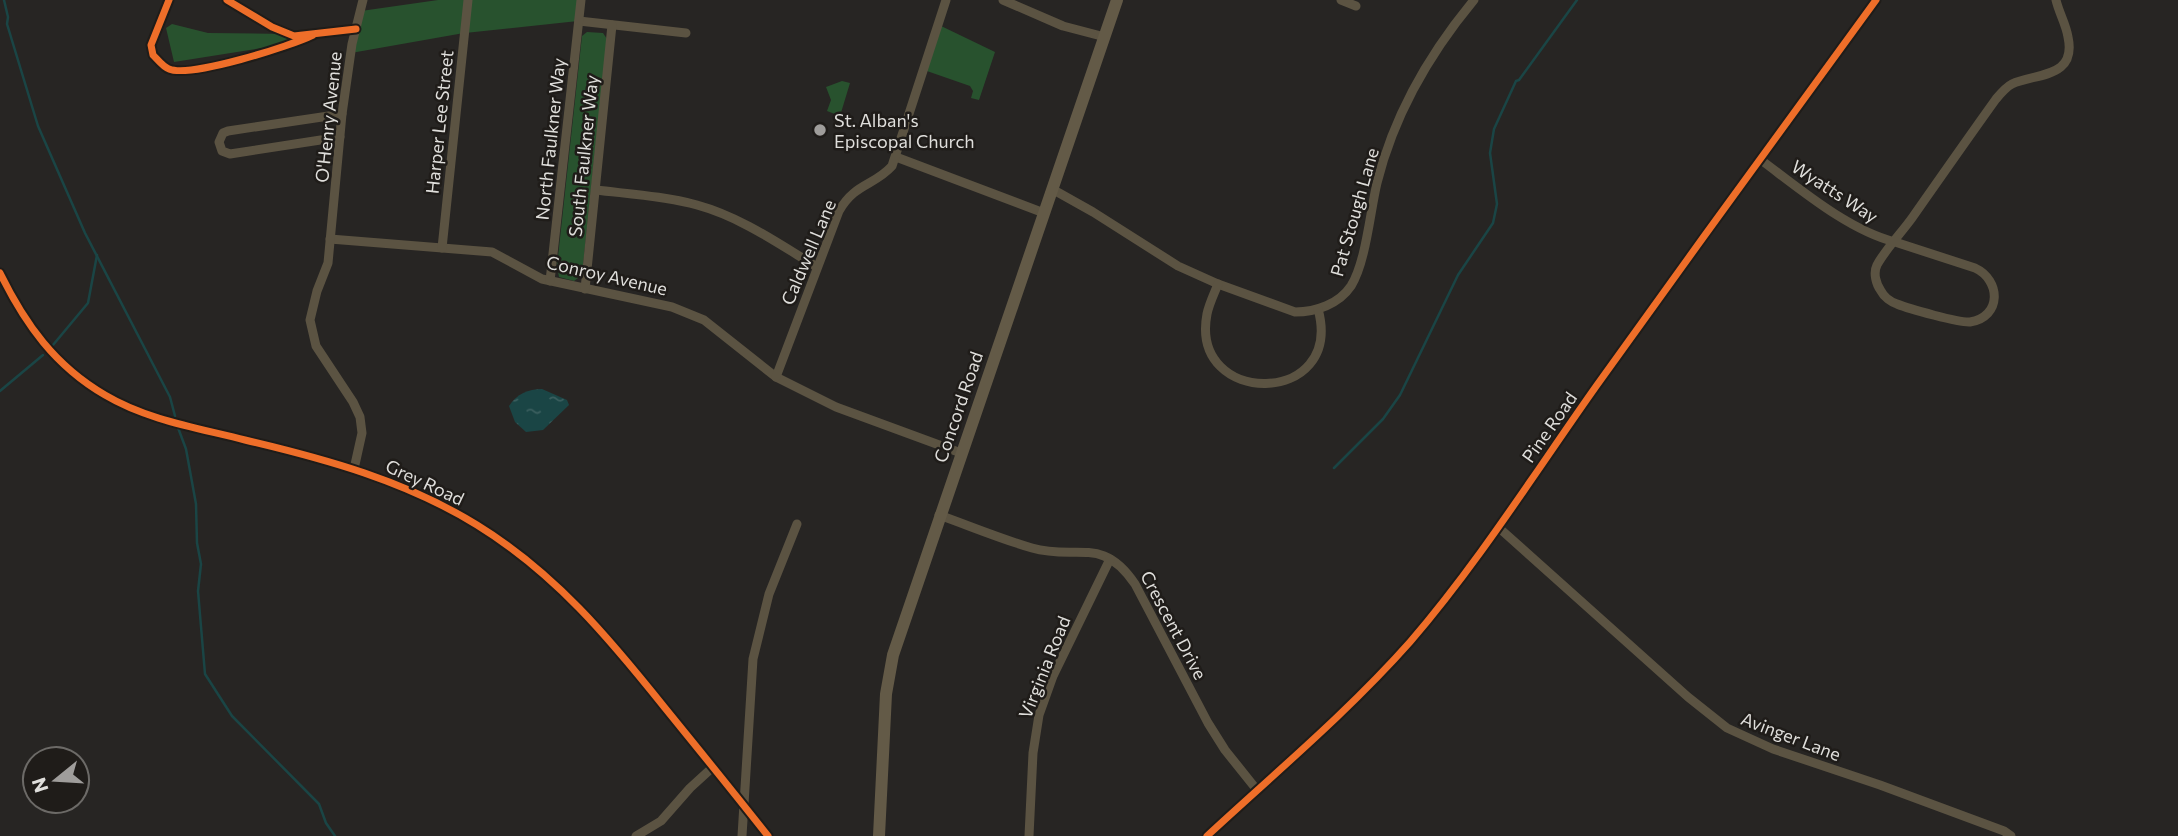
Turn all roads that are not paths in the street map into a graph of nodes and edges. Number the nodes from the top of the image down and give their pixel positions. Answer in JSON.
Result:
{"nodes":[{"id":1,"x":363,"y":0,"type":"edge"},
{"id":2,"x":468,"y":0,"type":"edge"},
{"id":3,"x":581,"y":0,"type":"edge"},
{"id":4,"x":946,"y":0,"type":"edge"},
{"id":5,"x":1003,"y":0,"type":"edge"},
{"id":6,"x":1117,"y":0,"type":"edge"},
{"id":7,"x":1341,"y":0,"type":"edge"},
{"id":8,"x":1474,"y":0,"type":"edge"},
{"id":9,"x":1876,"y":0,"type":"edge"},
{"id":10,"x":2056,"y":0,"type":"edge"},
{"id":11,"x":1356,"y":6,"type":"dead end"},
{"id":12,"x":579,"y":21,"type":"junction"},
{"id":13,"x":612,"y":25,"type":"junction"},
{"id":14,"x":686,"y":33,"type":"dead end"},
{"id":15,"x":1105,"y":37,"type":"junction"},
{"id":16,"x":342,"y":114,"type":"junction"},
{"id":17,"x":340,"y":137,"type":"junction"},
{"id":18,"x":896,"y":157,"type":"junction"},
{"id":19,"x":1761,"y":160,"type":"junction"},
{"id":20,"x":1052,"y":189,"type":"junction"},
{"id":21,"x":596,"y":190,"type":"junction"},
{"id":22,"x":1044,"y":213,"type":"junction"},
{"id":23,"x":330,"y":239,"type":"junction"},
{"id":24,"x":1895,"y":242,"type":"junction"},
{"id":25,"x":442,"y":248,"type":"junction"},
{"id":26,"x":817,"y":267,"type":"junction"},
{"id":27,"x":0,"y":273,"type":"edge"},
{"id":28,"x":550,"y":281,"type":"junction"},
{"id":29,"x":1218,"y":284,"type":"junction"},
{"id":30,"x":585,"y":289,"type":"junction"},
{"id":31,"x":1318,"y":309,"type":"junction"},
{"id":32,"x":776,"y":377,"type":"junction"},
{"id":33,"x":961,"y":453,"type":"junction"},
{"id":34,"x":354,"y":469,"type":"junction"},
{"id":35,"x":939,"y":515,"type":"junction"},
{"id":36,"x":797,"y":524,"type":"dead end"},
{"id":37,"x":1498,"y":527,"type":"junction"},
{"id":38,"x":1110,"y":559,"type":"junction"},
{"id":39,"x":713,"y":767,"type":"junction"},
{"id":40,"x":1257,"y":790,"type":"junction"},
{"id":41,"x":743,"y":805,"type":"junction"},
{"id":42,"x":636,"y":836,"type":"edge"},
{"id":43,"x":742,"y":836,"type":"edge"},
{"id":44,"x":768,"y":836,"type":"edge"},
{"id":45,"x":879,"y":836,"type":"edge"},
{"id":46,"x":1029,"y":836,"type":"edge"},
{"id":47,"x":1207,"y":836,"type":"edge"},
{"id":48,"x":2011,"y":836,"type":"edge"}],
"edges":[{"from":1,"to":16,"type":"street","name":"O'Henry Avenue"},
{"from":2,"to":25,"type":"street","name":"Harper Lee Street"},
{"from":3,"to":12,"type":"street","name":"North Faulkner Way"},
{"from":4,"to":18,"type":"street","name":"Caldwell Lane"},
{"from":5,"to":15,"type":"street"},
{"from":6,"to":15,"type":"main road","name":"Concord Road"},
{"from":7,"to":11,"type":"street"},
{"from":8,"to":31,"type":"street","name":"Pat Stough Lane"},
{"from":9,"to":19,"type":"street","name":"Pine Road"},
{"from":10,"to":24,"type":"street"},
{"from":12,"to":13,"type":"street"},
{"from":12,"to":28,"type":"street","name":"North Faulkner Way"},
{"from":13,"to":14,"type":"street"},
{"from":13,"to":21,"type":"street","name":"South Faulkner Way"},
{"from":15,"to":20,"type":"main road","name":"Concord Road"},
{"from":16,"to":17,"type":"street","name":"O'Henry Avenue"},
{"from":16,"to":17,"type":"street"},
{"from":17,"to":23,"type":"street","name":"O'Henry Avenue"},
{"from":18,"to":22,"type":"street"},
{"from":18,"to":26,"type":"street","name":"Caldwell Lane"},
{"from":19,"to":24,"type":"street","name":"Wyatts Way"},
{"from":19,"to":37,"type":"street","name":"Pine Road"},
{"from":20,"to":22,"type":"main road","name":"Concord Road"},
{"from":20,"to":29,"type":"street"},
{"from":21,"to":26,"type":"street"},
{"from":21,"to":30,"type":"street","name":"South Faulkner Way"},
{"from":22,"to":33,"type":"main road","name":"Concord Road"},
{"from":23,"to":25,"type":"street","name":"Conroy Avenue"},
{"from":23,"to":34,"type":"street","name":"O'Henry Avenue"},
{"from":24,"to":24,"type":"street","name":"Wyatts Way"},
{"from":25,"to":28,"type":"street","name":"Conroy Avenue"},
{"from":26,"to":32,"type":"street","name":"Caldwell Lane"},
{"from":27,"to":34,"type":"street","name":"Grey Road"},
{"from":28,"to":30,"type":"street","name":"Conroy Avenue"},
{"from":29,"to":31,"type":"street"},
{"from":29,"to":31,"type":"street"},
{"from":30,"to":32,"type":"street","name":"Conroy Avenue"},
{"from":32,"to":33,"type":"street","name":"Conroy Avenue"},
{"from":33,"to":35,"type":"main road","name":"Concord Road"},
{"from":34,"to":39,"type":"street","name":"Grey Road"},
{"from":35,"to":38,"type":"street"},
{"from":35,"to":45,"type":"main road","name":"Concord Road"},
{"from":36,"to":41,"type":"street"},
{"from":37,"to":40,"type":"street","name":"Pine Road"},
{"from":37,"to":48,"type":"street","name":"Avinger Lane"},
{"from":38,"to":40,"type":"street","name":"Crescent Drive"},
{"from":38,"to":46,"type":"street","name":"Virginia Road"},
{"from":39,"to":41,"type":"street","name":"Grey Road"},
{"from":39,"to":42,"type":"street"},
{"from":40,"to":47,"type":"street","name":"Pine Road"},
{"from":41,"to":43,"type":"street"},
{"from":41,"to":44,"type":"street","name":"Grey Road"}]}
